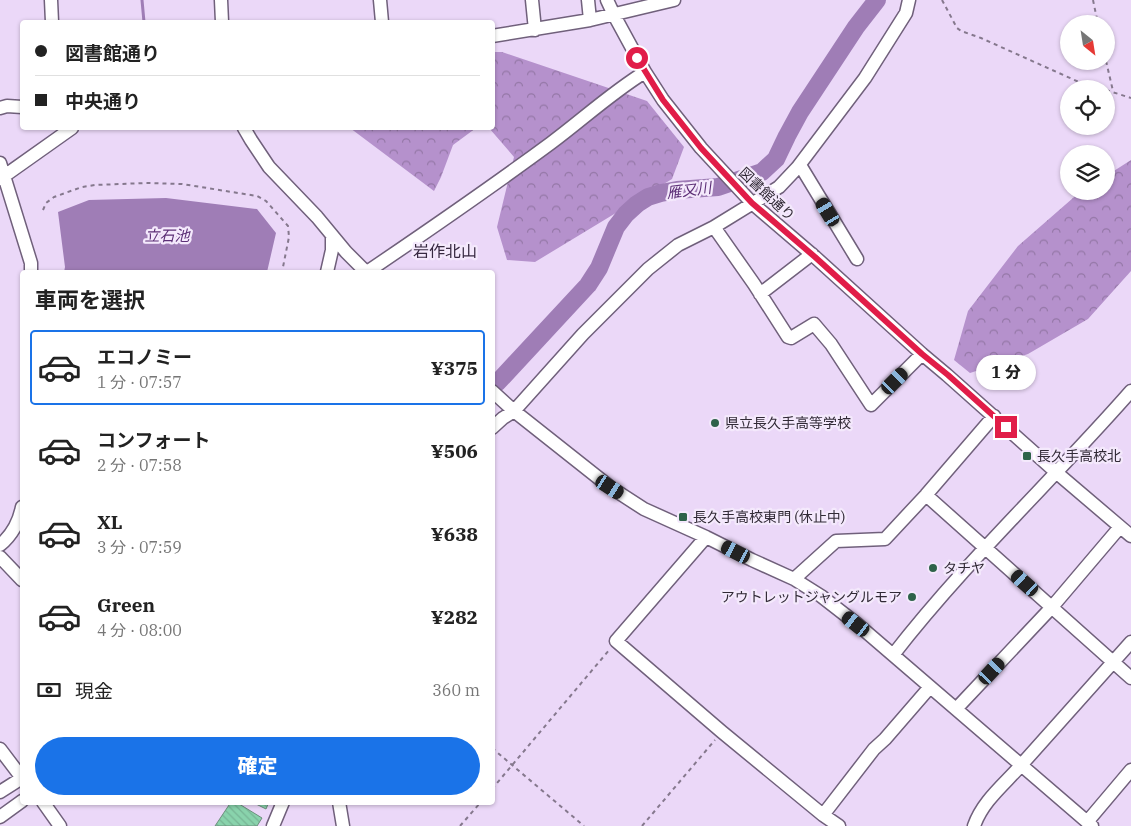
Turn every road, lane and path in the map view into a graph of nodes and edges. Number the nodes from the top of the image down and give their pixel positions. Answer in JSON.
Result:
{"nodes":[{"id":1,"x":51,"y":0,"type":"edge"},
{"id":2,"x":221,"y":0,"type":"edge"},
{"id":3,"x":380,"y":0,"type":"edge"},
{"id":4,"x":532,"y":0,"type":"edge"},
{"id":5,"x":588,"y":0,"type":"edge"},
{"id":6,"x":607,"y":0,"type":"edge"},
{"id":7,"x":674,"y":0,"type":"edge"},
{"id":8,"x":909,"y":0,"type":"edge"},
{"id":9,"x":942,"y":0,"type":"edge"},
{"id":10,"x":1093,"y":0,"type":"edge"},
{"id":11,"x":614,"y":15,"type":"junction"},
{"id":12,"x":1096,"y":15,"type":"edge"},
{"id":13,"x":52,"y":20,"type":"edge"},
{"id":14,"x":222,"y":20,"type":"edge"},
{"id":15,"x":382,"y":20,"type":"edge"},
{"id":16,"x":590,"y":20,"type":"junction"},
{"id":17,"x":535,"y":30,"type":"junction"},
{"id":18,"x":495,"y":36,"type":"edge"},
{"id":19,"x":645,"y":72,"type":"junction"},
{"id":20,"x":1073,"y":80,"type":"edge"},
{"id":21,"x":1115,"y":93,"type":"edge"},
{"id":22,"x":1131,"y":98,"type":"edge"},
{"id":23,"x":20,"y":107,"type":"edge"},
{"id":24,"x":0,"y":108,"type":"edge"},
{"id":25,"x":245,"y":130,"type":"edge"},
{"id":26,"x":59,"y":132,"type":"edge"},
{"id":27,"x":0,"y":163,"type":"edge"},
{"id":28,"x":800,"y":165,"type":"junction"},
{"id":29,"x":4,"y":181,"type":"edge"},
{"id":30,"x":752,"y":203,"type":"junction"},
{"id":31,"x":44,"y":210,"type":"dead end"},
{"id":32,"x":714,"y":227,"type":"junction"},
{"id":33,"x":332,"y":235,"type":"junction"},
{"id":34,"x":812,"y":254,"type":"junction"},
{"id":35,"x":857,"y":259,"type":"dead end"},
{"id":36,"x":31,"y":270,"type":"edge"},
{"id":37,"x":282,"y":270,"type":"edge"},
{"id":38,"x":327,"y":270,"type":"edge"},
{"id":39,"x":364,"y":270,"type":"edge"},
{"id":40,"x":369,"y":270,"type":"edge"},
{"id":41,"x":760,"y":294,"type":"junction"},
{"id":42,"x":922,"y":354,"type":"junction"},
{"id":43,"x":1130,"y":393,"type":"edge"},
{"id":44,"x":495,"y":394,"type":"edge"},
{"id":45,"x":514,"y":411,"type":"junction"},
{"id":46,"x":994,"y":416,"type":"junction"},
{"id":47,"x":495,"y":425,"type":"edge"},
{"id":48,"x":1057,"y":473,"type":"junction"},
{"id":49,"x":926,"y":495,"type":"junction"},
{"id":50,"x":20,"y":514,"type":"edge"},
{"id":51,"x":1120,"y":528,"type":"junction"},
{"id":52,"x":1131,"y":536,"type":"edge"},
{"id":53,"x":706,"y":537,"type":"junction"},
{"id":54,"x":0,"y":545,"type":"edge"},
{"id":55,"x":986,"y":548,"type":"junction"},
{"id":56,"x":0,"y":557,"type":"edge"},
{"id":57,"x":20,"y":578,"type":"edge"},
{"id":58,"x":794,"y":579,"type":"junction"},
{"id":59,"x":1052,"y":607,"type":"junction"},
{"id":60,"x":616,"y":642,"type":"junction"},
{"id":61,"x":1131,"y":642,"type":"edge"},
{"id":62,"x":892,"y":655,"type":"junction"},
{"id":63,"x":1113,"y":662,"type":"junction"},
{"id":64,"x":1131,"y":678,"type":"edge"},
{"id":65,"x":930,"y":687,"type":"junction"},
{"id":66,"x":956,"y":709,"type":"junction"},
{"id":67,"x":722,"y":732,"type":"junction"},
{"id":68,"x":0,"y":749,"type":"edge"},
{"id":69,"x":495,"y":750,"type":"edge"},
{"id":70,"x":513,"y":765,"type":"junction"},
{"id":71,"x":1021,"y":766,"type":"junction"},
{"id":72,"x":1131,"y":770,"type":"edge"},
{"id":73,"x":20,"y":775,"type":"edge"},
{"id":74,"x":20,"y":779,"type":"edge"},
{"id":75,"x":495,"y":786,"type":"edge"},
{"id":76,"x":0,"y":792,"type":"edge"},
{"id":77,"x":20,"y":802,"type":"edge"},
{"id":78,"x":45,"y":805,"type":"edge"},
{"id":79,"x":282,"y":805,"type":"edge"},
{"id":80,"x":340,"y":805,"type":"edge"},
{"id":81,"x":478,"y":805,"type":"edge"},
{"id":82,"x":823,"y":815,"type":"junction"},
{"id":83,"x":0,"y":817,"type":"edge"},
{"id":84,"x":1089,"y":824,"type":"edge"},
{"id":85,"x":60,"y":826,"type":"edge"},
{"id":86,"x":274,"y":826,"type":"edge"},
{"id":87,"x":343,"y":826,"type":"edge"},
{"id":88,"x":460,"y":826,"type":"edge"},
{"id":89,"x":584,"y":826,"type":"edge"},
{"id":90,"x":642,"y":826,"type":"edge"},
{"id":91,"x":839,"y":826,"type":"edge"},
{"id":92,"x":974,"y":826,"type":"edge"}],
"edges":[{"from":1,"to":13,"type":"street"},
{"from":2,"to":14,"type":"street"},
{"from":3,"to":15,"type":"street"},
{"from":4,"to":17,"type":"street"},
{"from":5,"to":16,"type":"street"},
{"from":6,"to":11,"type":"street","name":"図書館通り"},
{"from":7,"to":11,"type":"street"},
{"from":8,"to":28,"type":"street"},
{"from":9,"to":20,"type":"path"},
{"from":10,"to":12,"type":"path"},
{"from":11,"to":16,"type":"street"},
{"from":11,"to":19,"type":"street","name":"図書館通り"},
{"from":16,"to":17,"type":"street"},
{"from":17,"to":18,"type":"street"},
{"from":19,"to":30,"type":"street","name":"図書館通り"},
{"from":19,"to":40,"type":"street"},
{"from":21,"to":22,"type":"path"},
{"from":23,"to":24,"type":"street"},
{"from":25,"to":33,"type":"street"},
{"from":26,"to":29,"type":"street"},
{"from":27,"to":29,"type":"street"},
{"from":28,"to":30,"type":"street"},
{"from":28,"to":35,"type":"street"},
{"from":29,"to":36,"type":"street"},
{"from":30,"to":32,"type":"street"},
{"from":30,"to":34,"type":"street","name":"図書館通り"},
{"from":31,"to":37,"type":"path"},
{"from":32,"to":41,"type":"street"},
{"from":32,"to":45,"type":"street"},
{"from":33,"to":38,"type":"street"},
{"from":33,"to":39,"type":"street"},
{"from":34,"to":41,"type":"street"},
{"from":34,"to":42,"type":"street","name":"図書館通り"},
{"from":41,"to":42,"type":"street"},
{"from":42,"to":46,"type":"street","name":"図書館通り"},
{"from":43,"to":48,"type":"street"},
{"from":44,"to":45,"type":"street"},
{"from":45,"to":47,"type":"street"},
{"from":45,"to":53,"type":"street"},
{"from":46,"to":48,"type":"street","name":"図書館通り"},
{"from":46,"to":49,"type":"street"},
{"from":48,"to":51,"type":"street","name":"図書館通り"},
{"from":48,"to":55,"type":"street"},
{"from":49,"to":55,"type":"street"},
{"from":49,"to":58,"type":"street"},
{"from":50,"to":54,"type":"street"},
{"from":51,"to":52,"type":"street","name":"図書館通り"},
{"from":51,"to":59,"type":"street"},
{"from":53,"to":58,"type":"street"},
{"from":53,"to":60,"type":"street"},
{"from":55,"to":59,"type":"street"},
{"from":55,"to":62,"type":"street"},
{"from":56,"to":57,"type":"street"},
{"from":58,"to":62,"type":"street"},
{"from":59,"to":63,"type":"street"},
{"from":59,"to":66,"type":"street"},
{"from":60,"to":67,"type":"street"},
{"from":60,"to":70,"type":"path"},
{"from":61,"to":63,"type":"street"},
{"from":62,"to":65,"type":"street"},
{"from":63,"to":64,"type":"street"},
{"from":63,"to":71,"type":"street"},
{"from":65,"to":66,"type":"street"},
{"from":65,"to":82,"type":"street"},
{"from":66,"to":71,"type":"street"},
{"from":67,"to":82,"type":"street"},
{"from":67,"to":90,"type":"path"},
{"from":68,"to":73,"type":"street"},
{"from":69,"to":70,"type":"path"},
{"from":70,"to":75,"type":"path"},
{"from":70,"to":89,"type":"path"},
{"from":71,"to":84,"type":"street"},
{"from":71,"to":92,"type":"street"},
{"from":72,"to":84,"type":"street"},
{"from":74,"to":76,"type":"street"},
{"from":77,"to":83,"type":"street"},
{"from":78,"to":85,"type":"street"},
{"from":79,"to":86,"type":"street"},
{"from":80,"to":87,"type":"street"},
{"from":81,"to":88,"type":"path"},
{"from":82,"to":91,"type":"street"}]}
